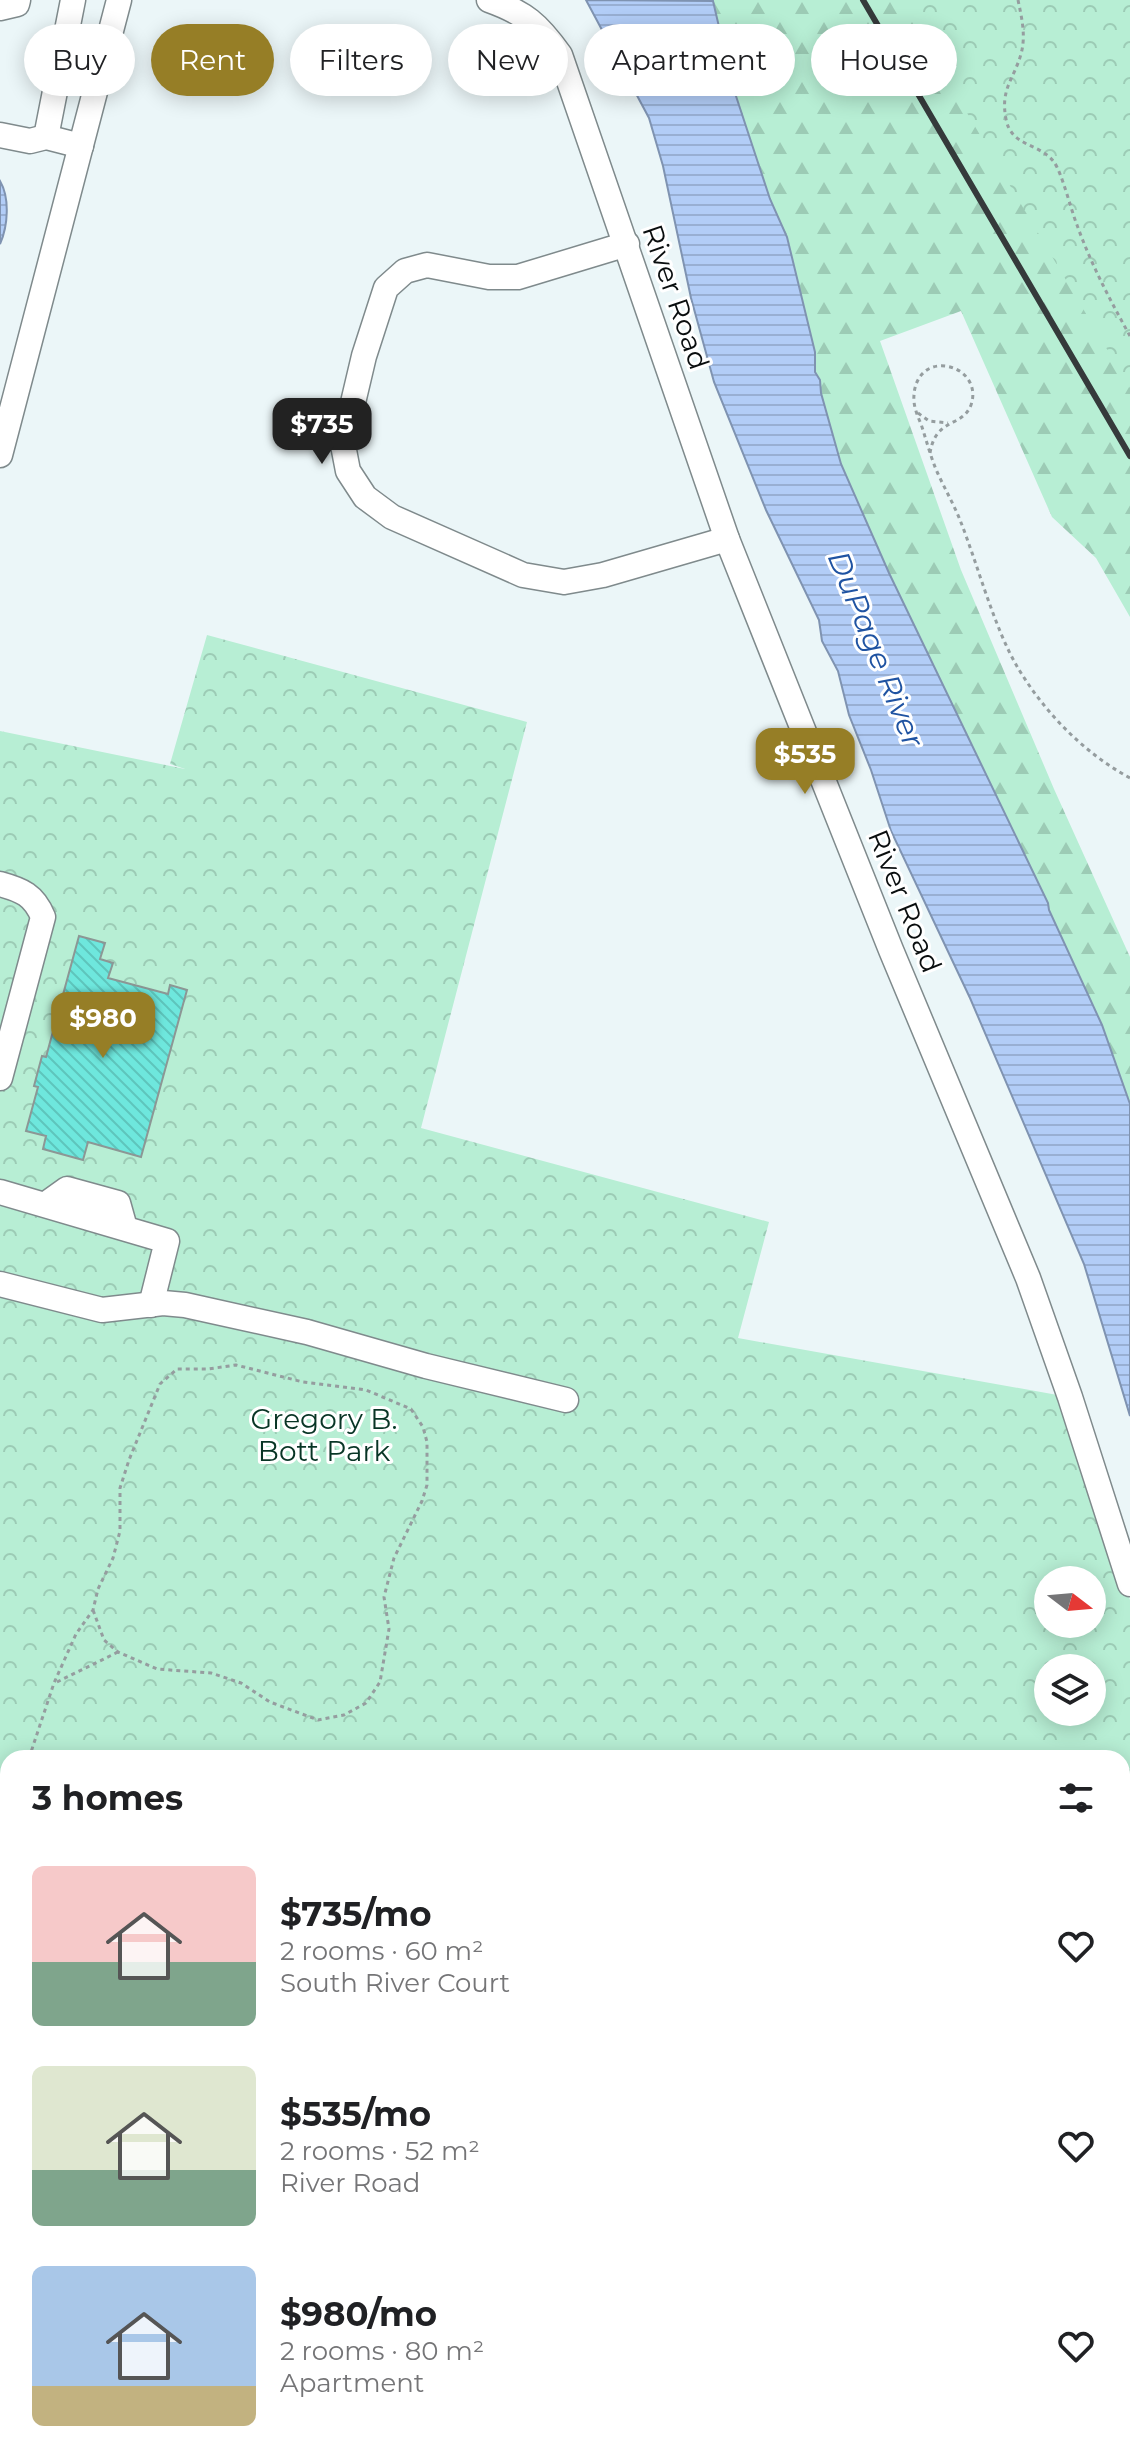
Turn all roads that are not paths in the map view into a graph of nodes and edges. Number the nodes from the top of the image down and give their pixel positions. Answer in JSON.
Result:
{"nodes":[{"id":1,"x":18,"y":0,"type":"edge"},
{"id":2,"x":73,"y":0,"type":"edge"},
{"id":3,"x":119,"y":0,"type":"edge"},
{"id":4,"x":489,"y":0,"type":"edge"},
{"id":5,"x":0,"y":8,"type":"edge"},
{"id":6,"x":0,"y":135,"type":"edge"},
{"id":7,"x":46,"y":137,"type":"junction"},
{"id":8,"x":81,"y":146,"type":"junction"},
{"id":9,"x":627,"y":244,"type":"junction"},
{"id":10,"x":0,"y":455,"type":"edge"},
{"id":11,"x":727,"y":539,"type":"junction"},
{"id":12,"x":0,"y":884,"type":"edge"},
{"id":13,"x":0,"y":1078,"type":"edge"},
{"id":14,"x":0,"y":1192,"type":"edge"},
{"id":15,"x":0,"y":1284,"type":"edge"},
{"id":16,"x":151,"y":1305,"type":"junction"},
{"id":17,"x":566,"y":1400,"type":"dead end"},
{"id":18,"x":1130,"y":1584,"type":"edge"}],
"edges":[{"from":1,"to":5,"type":"street"},
{"from":2,"to":7,"type":"street"},
{"from":3,"to":8,"type":"street"},
{"from":4,"to":9,"type":"street","name":"River Road"},
{"from":6,"to":7,"type":"street"},
{"from":7,"to":8,"type":"street"},
{"from":8,"to":10,"type":"street"},
{"from":9,"to":11,"type":"street","name":"River Road"},
{"from":9,"to":11,"type":"street"},
{"from":11,"to":18,"type":"street","name":"River Road"},
{"from":12,"to":13,"type":"street"},
{"from":14,"to":16,"type":"street"},
{"from":15,"to":16,"type":"street"},
{"from":16,"to":17,"type":"street"}]}
